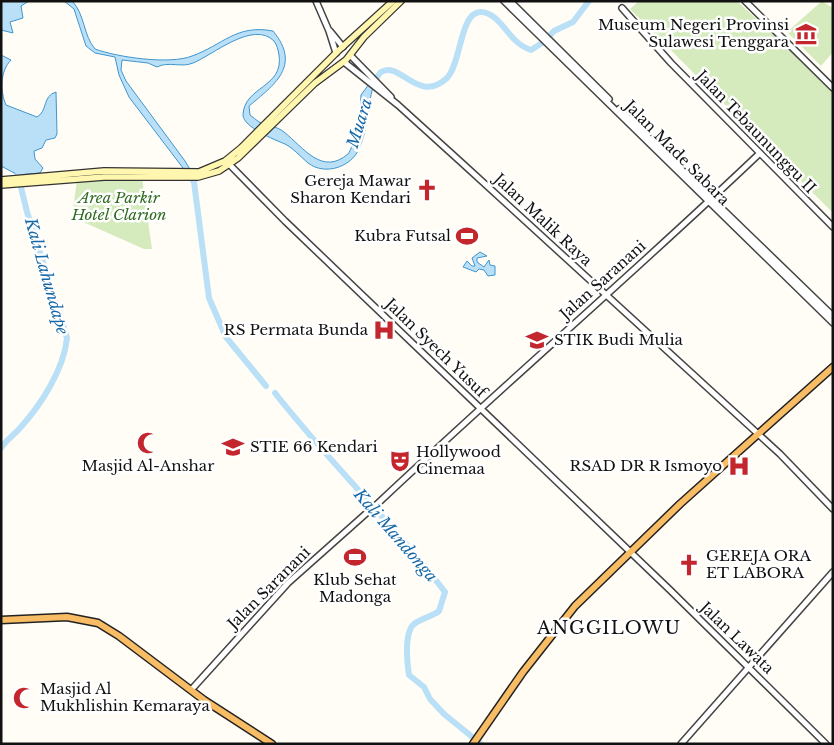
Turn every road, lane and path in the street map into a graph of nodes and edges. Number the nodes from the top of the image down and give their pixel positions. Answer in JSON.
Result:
{"nodes":[{"id":1,"x":316,"y":1,"type":"edge"},
{"id":2,"x":393,"y":1,"type":"edge"},
{"id":3,"x":401,"y":1,"type":"edge"},
{"id":4,"x":504,"y":1,"type":"edge"},
{"id":5,"x":510,"y":1,"type":"edge"},
{"id":6,"x":745,"y":1,"type":"edge"},
{"id":7,"x":622,"y":8,"type":"dead end"},
{"id":8,"x":329,"y":31,"type":"junction"},
{"id":9,"x":539,"y":33,"type":"junction"},
{"id":10,"x":344,"y":46,"type":"junction"},
{"id":11,"x":336,"y":53,"type":"junction"},
{"id":12,"x":351,"y":53,"type":"junction"},
{"id":13,"x":344,"y":62,"type":"junction"},
{"id":14,"x":368,"y":78,"type":"junction"},
{"id":15,"x":832,"y":85,"type":"edge"},
{"id":16,"x":273,"y":120,"type":"junction"},
{"id":17,"x":634,"y":126,"type":"junction"},
{"id":18,"x":760,"y":154,"type":"junction"},
{"id":19,"x":228,"y":163,"type":"junction"},
{"id":20,"x":1,"y":180,"type":"edge"},
{"id":21,"x":13,"y":181,"type":"junction"},
{"id":22,"x":1,"y":185,"type":"edge"},
{"id":23,"x":711,"y":201,"type":"junction"},
{"id":24,"x":833,"y":227,"type":"edge"},
{"id":25,"x":606,"y":295,"type":"junction"},
{"id":26,"x":833,"y":316,"type":"edge"},
{"id":27,"x":833,"y":323,"type":"edge"},
{"id":28,"x":833,"y":367,"type":"edge"},
{"id":29,"x":480,"y":408,"type":"junction"},
{"id":30,"x":759,"y":434,"type":"junction"},
{"id":31,"x":833,"y":509,"type":"edge"},
{"id":32,"x":629,"y":552,"type":"junction"},
{"id":33,"x":833,"y":572,"type":"edge"},
{"id":34,"x":1,"y":620,"type":"edge"},
{"id":35,"x":749,"y":668,"type":"junction"},
{"id":36,"x":192,"y":689,"type":"junction"},
{"id":37,"x":475,"y":741,"type":"edge"},
{"id":38,"x":272,"y":744,"type":"edge"},
{"id":39,"x":682,"y":744,"type":"edge"},
{"id":40,"x":826,"y":744,"type":"edge"}],
"edges":[{"from":1,"to":8,"type":"street"},
{"from":2,"to":10,"type":"main road"},
{"from":3,"to":12,"type":"main road"},
{"from":4,"to":9,"type":"street","name":"Jalan Made Sabara"},
{"from":5,"to":9,"type":"street","name":"Jalan Made Sabara"},
{"from":6,"to":15,"type":"street"},
{"from":7,"to":18,"type":"street","name":"Jalan Tebaununggu II"},
{"from":8,"to":10,"type":"street"},
{"from":8,"to":11,"type":"street"},
{"from":9,"to":17,"type":"street","name":"Jalan Made Sabara"},
{"from":9,"to":17,"type":"street","name":"Jalan Made Sabara"},
{"from":10,"to":11,"type":"main road"},
{"from":10,"to":12,"type":"main road"},
{"from":11,"to":13,"type":"main road"},
{"from":11,"to":16,"type":"main road"},
{"from":12,"to":13,"type":"main road"},
{"from":12,"to":14,"type":"street"},
{"from":13,"to":14,"type":"street"},
{"from":13,"to":16,"type":"main road"},
{"from":14,"to":25,"type":"street","name":"Jalan Malik Raya"},
{"from":16,"to":19,"type":"main road"},
{"from":17,"to":23,"type":"street","name":"Jalan Made Sabara"},
{"from":18,"to":23,"type":"street","name":"Jalan Saranani"},
{"from":18,"to":24,"type":"street","name":"Jalan Tebaununggu II"},
{"from":19,"to":21,"type":"main road"},
{"from":19,"to":29,"type":"street","name":"Jalan Syech Yusuf"},
{"from":20,"to":21,"type":"main road"},
{"from":21,"to":22,"type":"main road"},
{"from":23,"to":25,"type":"street","name":"Jalan Saranani"},
{"from":23,"to":26,"type":"street","name":"Jalan Made Sabara"},
{"from":23,"to":27,"type":"street","name":"Jalan Made Sabara"},
{"from":25,"to":29,"type":"street","name":"Jalan Saranani"},
{"from":25,"to":30,"type":"street","name":"Jalan Malik Raya"},
{"from":28,"to":30,"type":"highway"},
{"from":29,"to":32,"type":"street","name":"Jalan Syech Yusuf"},
{"from":29,"to":36,"type":"street","name":"Jalan Saranani"},
{"from":30,"to":31,"type":"street","name":"Jalan Malik Raya"},
{"from":30,"to":32,"type":"highway"},
{"from":32,"to":35,"type":"street","name":"Jalan Lawata"},
{"from":32,"to":37,"type":"highway"},
{"from":33,"to":35,"type":"street"},
{"from":34,"to":36,"type":"highway"},
{"from":35,"to":39,"type":"street"},
{"from":35,"to":40,"type":"street","name":"Jalan Lawata"},
{"from":36,"to":38,"type":"highway"}]}
